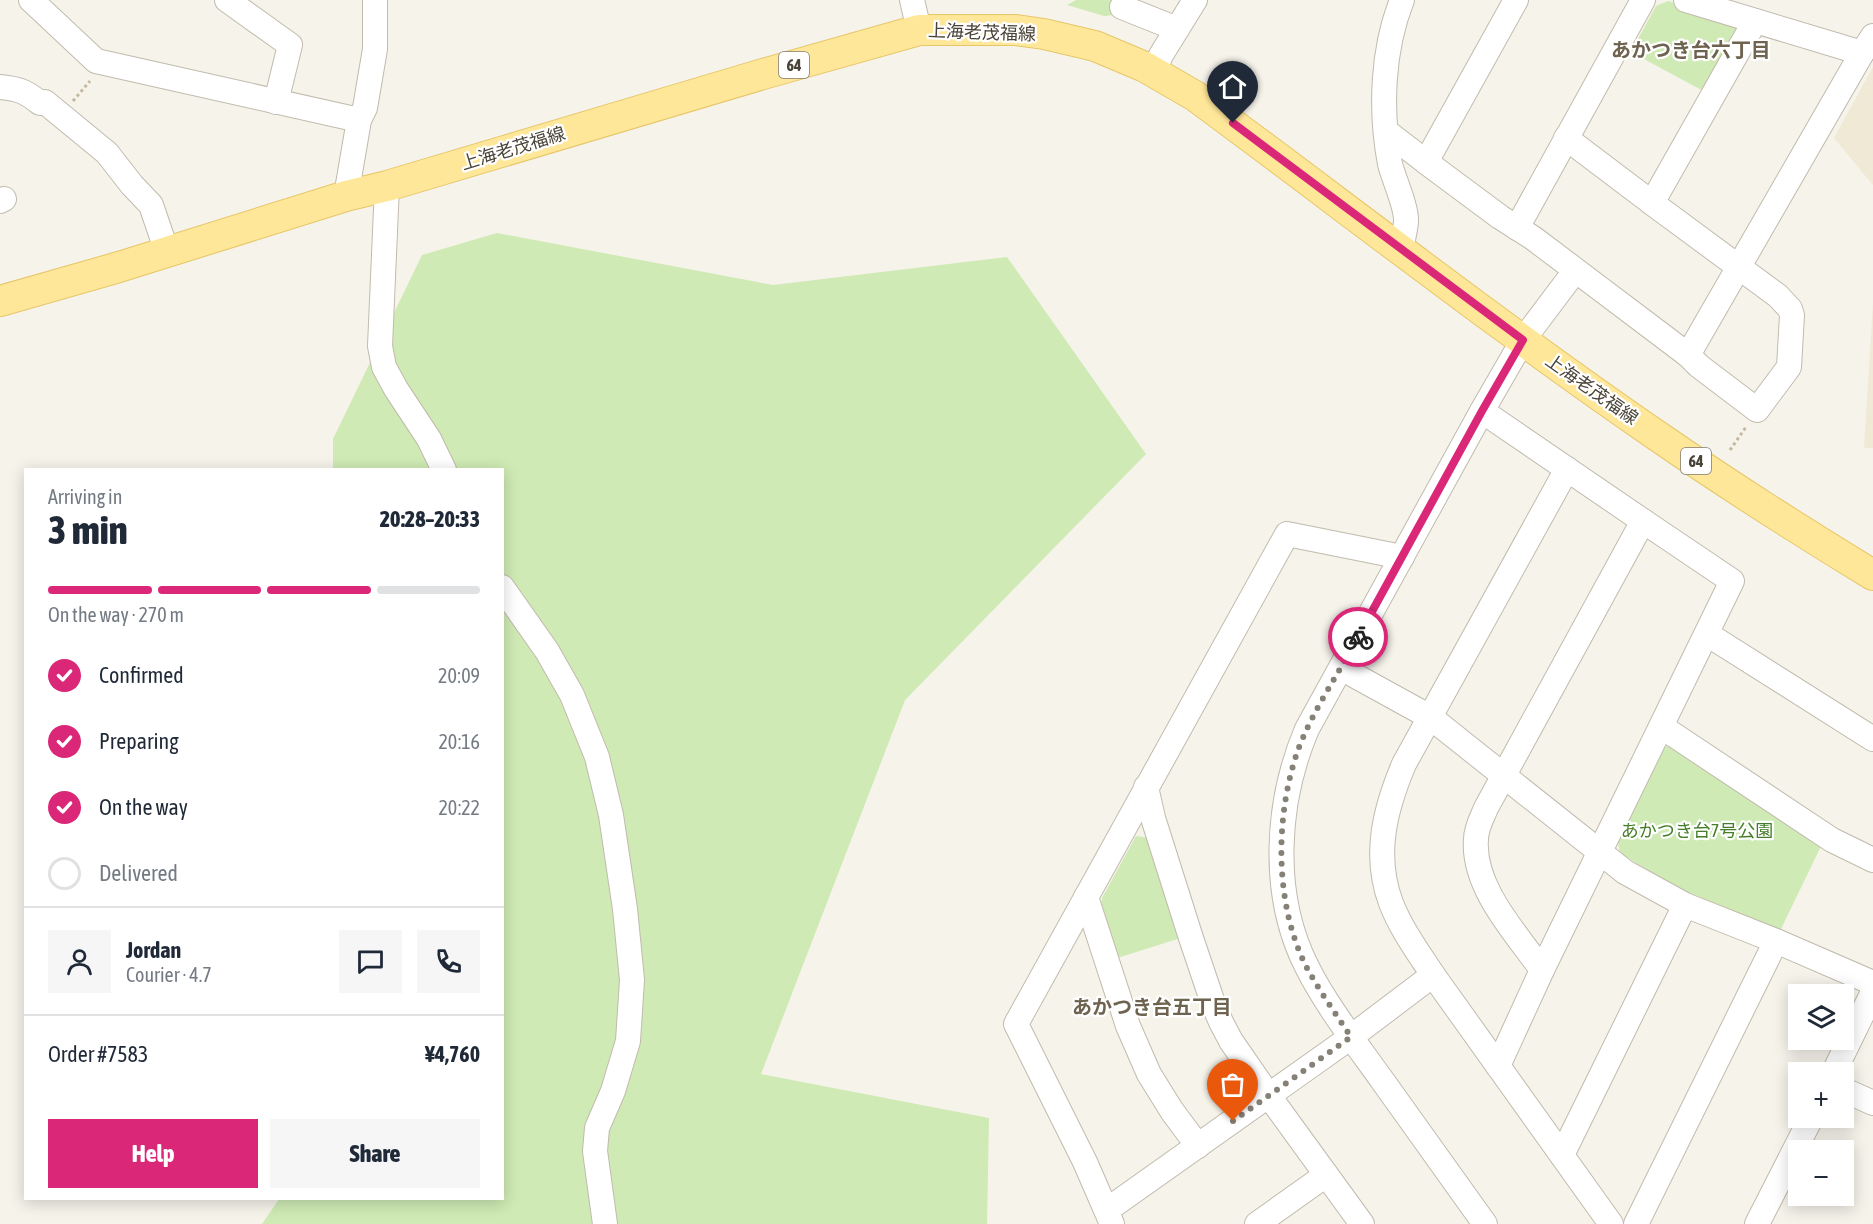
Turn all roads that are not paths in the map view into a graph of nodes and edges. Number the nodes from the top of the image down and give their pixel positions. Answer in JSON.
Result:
{"nodes":[{"id":1,"x":31,"y":0,"type":"edge"},
{"id":2,"x":227,"y":0,"type":"edge"},
{"id":3,"x":375,"y":0,"type":"edge"},
{"id":4,"x":912,"y":0,"type":"edge"},
{"id":5,"x":1195,"y":0,"type":"edge"},
{"id":6,"x":1402,"y":0,"type":"edge"},
{"id":7,"x":1516,"y":0,"type":"edge"},
{"id":8,"x":1643,"y":0,"type":"edge"},
{"id":9,"x":1686,"y":0,"type":"edge"},
{"id":10,"x":1122,"y":6,"type":"dead end"},
{"id":11,"x":1755,"y":21,"type":"junction"},
{"id":12,"x":1177,"y":29,"type":"junction"},
{"id":13,"x":919,"y":30,"type":"junction"},
{"id":14,"x":1867,"y":45,"type":"edge"},
{"id":15,"x":1154,"y":72,"type":"junction"},
{"id":16,"x":1,"y":91,"type":"edge"},
{"id":17,"x":276,"y":102,"type":"junction"},
{"id":18,"x":359,"y":120,"type":"junction"},
{"id":19,"x":1387,"y":132,"type":"junction"},
{"id":20,"x":1566,"y":138,"type":"junction"},
{"id":21,"x":1426,"y":162,"type":"junction"},
{"id":22,"x":387,"y":186,"type":"junction"},
{"id":23,"x":346,"y":196,"type":"junction"},
{"id":24,"x":1652,"y":203,"type":"junction"},
{"id":25,"x":1517,"y":228,"type":"junction"},
{"id":26,"x":1401,"y":249,"type":"junction"},
{"id":27,"x":167,"y":252,"type":"junction"},
{"id":28,"x":1738,"y":267,"type":"junction"},
{"id":29,"x":1575,"y":271,"type":"junction"},
{"id":30,"x":0,"y":301,"type":"edge"},
{"id":31,"x":1523,"y":340,"type":"junction"},
{"id":32,"x":1688,"y":355,"type":"junction"},
{"id":33,"x":1482,"y":411,"type":"junction"},
{"id":34,"x":443,"y":468,"type":"edge"},
{"id":35,"x":1566,"y":469,"type":"junction"},
{"id":36,"x":1643,"y":521,"type":"junction"},
{"id":37,"x":1402,"y":556,"type":"junction"},
{"id":38,"x":1873,"y":575,"type":"edge"},
{"id":39,"x":504,"y":590,"type":"edge"},
{"id":40,"x":1707,"y":634,"type":"junction"},
{"id":41,"x":1341,"y":668,"type":"junction"},
{"id":42,"x":1430,"y":717,"type":"junction"},
{"id":43,"x":1662,"y":726,"type":"junction"},
{"id":44,"x":1873,"y":739,"type":"edge"},
{"id":45,"x":1504,"y":776,"type":"junction"},
{"id":46,"x":1146,"y":788,"type":"junction"},
{"id":47,"x":1600,"y":853,"type":"junction"},
{"id":48,"x":1873,"y":860,"type":"edge"},
{"id":49,"x":1086,"y":897,"type":"junction"},
{"id":50,"x":1685,"y":905,"type":"junction"},
{"id":51,"x":1776,"y":941,"type":"junction"},
{"id":52,"x":1542,"y":970,"type":"junction"},
{"id":53,"x":1433,"y":975,"type":"junction"},
{"id":54,"x":1873,"y":983,"type":"edge"},
{"id":55,"x":1873,"y":992,"type":"edge"},
{"id":56,"x":1351,"y":1037,"type":"junction"},
{"id":57,"x":1839,"y":1062,"type":"edge"},
{"id":58,"x":1498,"y":1066,"type":"junction"},
{"id":59,"x":1854,"y":1094,"type":"edge"},
{"id":60,"x":1269,"y":1096,"type":"junction"},
{"id":61,"x":1873,"y":1103,"type":"edge"},
{"id":62,"x":1806,"y":1128,"type":"edge"},
{"id":63,"x":1198,"y":1146,"type":"junction"},
{"id":64,"x":1562,"y":1155,"type":"junction"},
{"id":65,"x":1326,"y":1175,"type":"junction"},
{"id":66,"x":1110,"y":1217,"type":"edge"},
{"id":67,"x":605,"y":1224,"type":"edge"},
{"id":68,"x":1257,"y":1224,"type":"edge"},
{"id":69,"x":1362,"y":1224,"type":"edge"},
{"id":70,"x":1485,"y":1224,"type":"edge"},
{"id":71,"x":1611,"y":1224,"type":"edge"},
{"id":72,"x":1636,"y":1224,"type":"edge"},
{"id":73,"x":1757,"y":1224,"type":"edge"}],
"edges":[{"from":1,"to":17,"type":"street"},
{"from":2,"to":17,"type":"street"},
{"from":3,"to":18,"type":"street"},
{"from":4,"to":13,"type":"street"},
{"from":5,"to":12,"type":"street"},
{"from":6,"to":19,"type":"street"},
{"from":7,"to":21,"type":"street"},
{"from":8,"to":20,"type":"street"},
{"from":9,"to":11,"type":"street"},
{"from":10,"to":12,"type":"street"},
{"from":11,"to":14,"type":"street"},
{"from":11,"to":24,"type":"street"},
{"from":12,"to":15,"type":"street"},
{"from":13,"to":15,"type":"main road","name":"上海老茂福線","number":"64"},
{"from":13,"to":22,"type":"main road","name":"上海老茂福線","number":"64"},
{"from":14,"to":28,"type":"street"},
{"from":15,"to":26,"type":"main road","name":"上海老茂福線","number":"64"},
{"from":16,"to":27,"type":"street"},
{"from":17,"to":18,"type":"street"},
{"from":18,"to":23,"type":"street"},
{"from":19,"to":21,"type":"street"},
{"from":19,"to":26,"type":"street"},
{"from":20,"to":24,"type":"street"},
{"from":20,"to":25,"type":"street"},
{"from":21,"to":25,"type":"street"},
{"from":22,"to":23,"type":"main road","name":"上海老茂福線","number":"64"},
{"from":22,"to":34,"type":"street"},
{"from":23,"to":27,"type":"main road","name":"上海老茂福線","number":"64"},
{"from":24,"to":28,"type":"street"},
{"from":25,"to":29,"type":"street"},
{"from":26,"to":31,"type":"main road","name":"上海老茂福線","number":"64"},
{"from":27,"to":30,"type":"main road","name":"上海老茂福線","number":"64"},
{"from":28,"to":32,"type":"street"},
{"from":28,"to":32,"type":"street"},
{"from":29,"to":31,"type":"street"},
{"from":29,"to":32,"type":"street"},
{"from":31,"to":33,"type":"street"},
{"from":31,"to":38,"type":"main road","name":"上海老茂福線","number":"64"},
{"from":33,"to":35,"type":"street"},
{"from":33,"to":37,"type":"street"},
{"from":35,"to":36,"type":"street"},
{"from":35,"to":42,"type":"street"},
{"from":36,"to":40,"type":"street"},
{"from":36,"to":45,"type":"street"},
{"from":37,"to":41,"type":"street"},
{"from":37,"to":46,"type":"street"},
{"from":39,"to":67,"type":"street"},
{"from":40,"to":43,"type":"street"},
{"from":40,"to":44,"type":"street"},
{"from":41,"to":42,"type":"street"},
{"from":41,"to":56,"type":"street"},
{"from":42,"to":45,"type":"street"},
{"from":42,"to":53,"type":"street"},
{"from":43,"to":47,"type":"street"},
{"from":43,"to":48,"type":"street"},
{"from":45,"to":47,"type":"street"},
{"from":45,"to":52,"type":"street"},
{"from":46,"to":49,"type":"street"},
{"from":46,"to":60,"type":"street"},
{"from":47,"to":50,"type":"street"},
{"from":47,"to":52,"type":"street"},
{"from":49,"to":63,"type":"street"},
{"from":49,"to":66,"type":"street"},
{"from":50,"to":51,"type":"street"},
{"from":50,"to":64,"type":"street"},
{"from":51,"to":54,"type":"street"},
{"from":51,"to":72,"type":"street"},
{"from":52,"to":58,"type":"street"},
{"from":53,"to":56,"type":"street"},
{"from":53,"to":58,"type":"street"},
{"from":55,"to":57,"type":"street"},
{"from":56,"to":60,"type":"street"},
{"from":56,"to":70,"type":"street"},
{"from":58,"to":64,"type":"street"},
{"from":59,"to":61,"type":"street"},
{"from":60,"to":63,"type":"street"},
{"from":60,"to":65,"type":"street"},
{"from":62,"to":73,"type":"street"},
{"from":63,"to":66,"type":"street"},
{"from":64,"to":71,"type":"street"},
{"from":65,"to":68,"type":"street"},
{"from":65,"to":69,"type":"street"}]}
